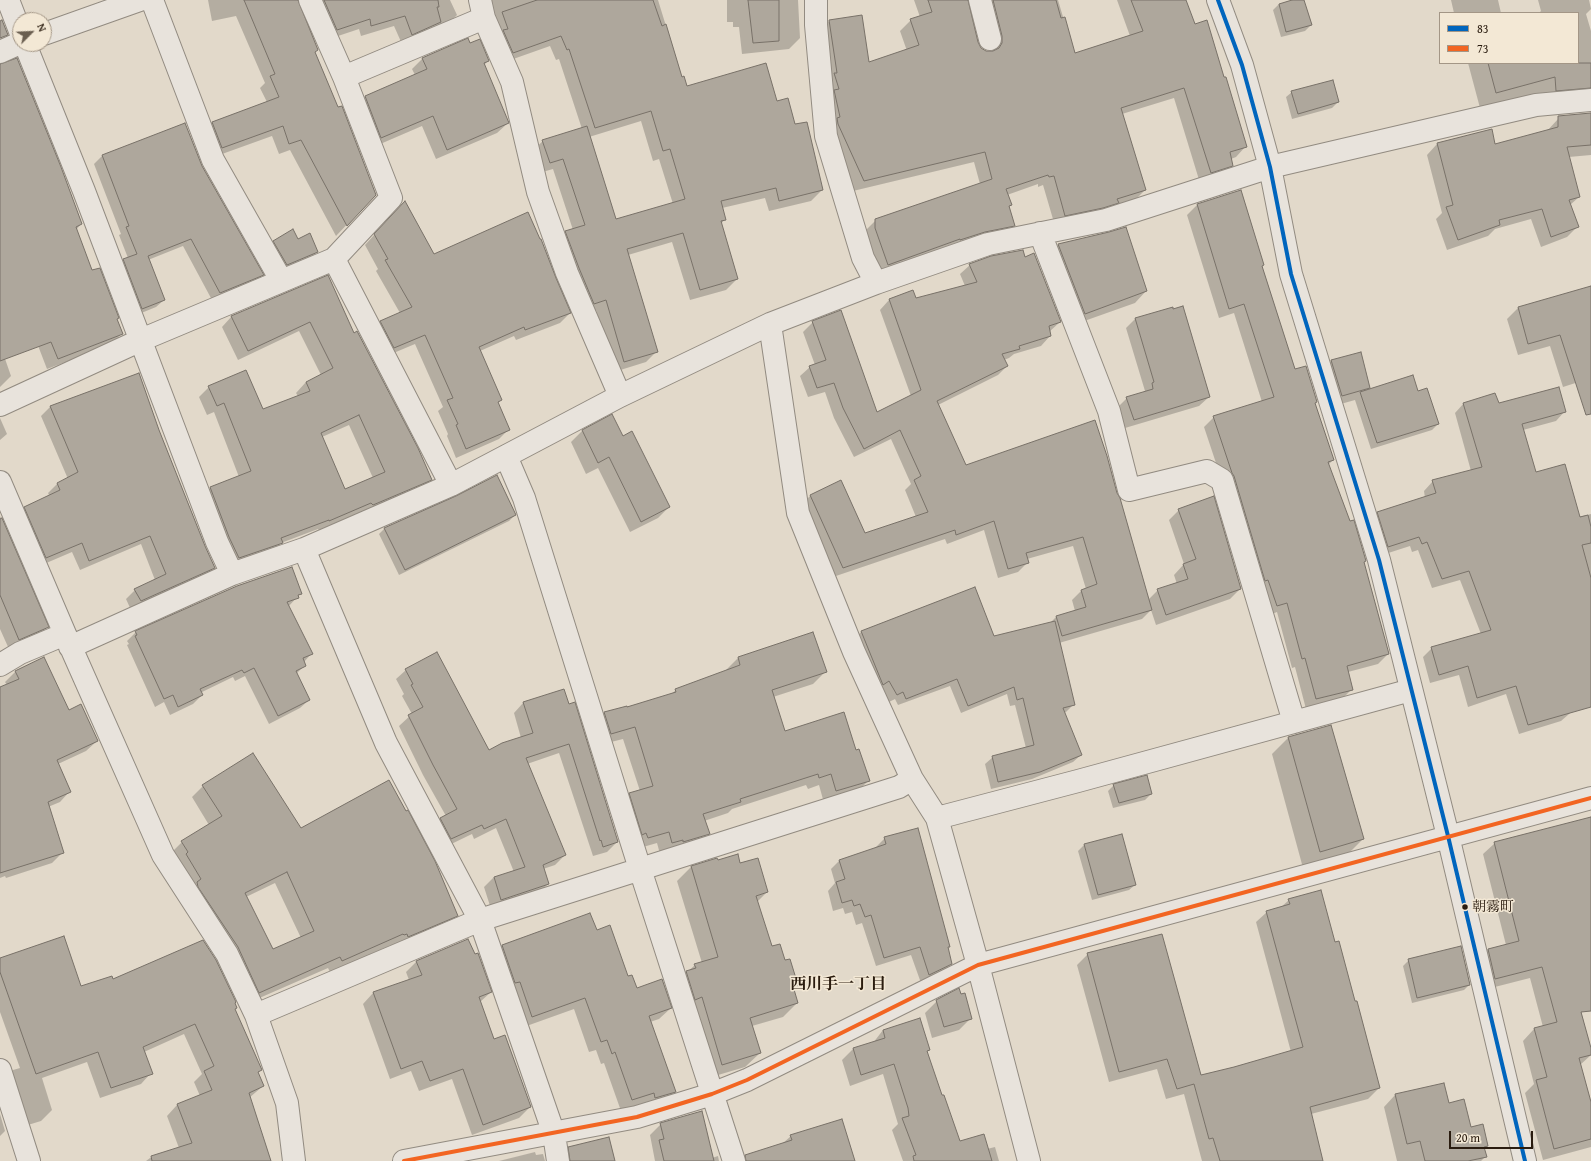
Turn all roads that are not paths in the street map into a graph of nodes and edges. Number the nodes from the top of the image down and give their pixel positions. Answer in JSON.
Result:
{"nodes":[{"id":1,"x":8,"y":0,"type":"edge"},
{"id":2,"x":140,"y":0,"type":"edge"},
{"id":3,"x":152,"y":0,"type":"edge"},
{"id":4,"x":310,"y":0,"type":"edge"},
{"id":5,"x":816,"y":0,"type":"edge"},
{"id":6,"x":980,"y":0,"type":"edge"},
{"id":7,"x":1218,"y":0,"type":"edge"},
{"id":8,"x":482,"y":9,"type":"edge"},
{"id":9,"x":13,"y":12,"type":"edge"},
{"id":10,"x":52,"y":31,"type":"edge"},
{"id":11,"x":990,"y":39,"type":"dead end"},
{"id":12,"x":12,"y":47,"type":"edge"},
{"id":13,"x":0,"y":52,"type":"edge"},
{"id":14,"x":28,"y":52,"type":"edge"},
{"id":15,"x":344,"y":77,"type":"junction"},
{"id":16,"x":1591,"y":100,"type":"edge"},
{"id":17,"x":1270,"y":167,"type":"junction"},
{"id":18,"x":1040,"y":233,"type":"junction"},
{"id":19,"x":334,"y":259,"type":"junction"},
{"id":20,"x":281,"y":280,"type":"junction"},
{"id":21,"x":876,"y":283,"type":"junction"},
{"id":22,"x":770,"y":324,"type":"junction"},
{"id":23,"x":141,"y":340,"type":"junction"},
{"id":24,"x":620,"y":396,"type":"junction"},
{"id":25,"x":0,"y":405,"type":"edge"},
{"id":26,"x":506,"y":456,"type":"junction"},
{"id":27,"x":0,"y":482,"type":"edge"},
{"id":28,"x":451,"y":485,"type":"junction"},
{"id":29,"x":304,"y":549,"type":"junction"},
{"id":30,"x":232,"y":574,"type":"junction"},
{"id":31,"x":68,"y":641,"type":"junction"},
{"id":32,"x":0,"y":666,"type":"edge"},
{"id":33,"x":1412,"y":690,"type":"junction"},
{"id":34,"x":1294,"y":722,"type":"junction"},
{"id":35,"x":912,"y":779,"type":"junction"},
{"id":36,"x":1591,"y":798,"type":"edge"},
{"id":37,"x":937,"y":818,"type":"junction"},
{"id":38,"x":1448,"y":836,"type":"junction"},
{"id":39,"x":640,"y":869,"type":"junction"},
{"id":40,"x":480,"y":920,"type":"junction"},
{"id":41,"x":978,"y":965,"type":"junction"},
{"id":42,"x":256,"y":1015,"type":"junction"},
{"id":43,"x":0,"y":1070,"type":"edge"},
{"id":44,"x":712,"y":1094,"type":"junction"},
{"id":45,"x":554,"y":1134,"type":"junction"},
{"id":46,"x":29,"y":1161,"type":"edge"},
{"id":47,"x":294,"y":1161,"type":"edge"},
{"id":48,"x":404,"y":1161,"type":"edge"},
{"id":49,"x":558,"y":1161,"type":"edge"},
{"id":50,"x":734,"y":1161,"type":"edge"},
{"id":51,"x":1029,"y":1161,"type":"edge"},
{"id":52,"x":1524,"y":1161,"type":"edge"}],
"edges":[{"from":1,"to":9,"type":"street"},
{"from":2,"to":10,"type":"street"},
{"from":3,"to":20,"type":"street"},
{"from":4,"to":15,"type":"street"},
{"from":5,"to":21,"type":"street"},
{"from":6,"to":11,"type":"street"},
{"from":7,"to":17,"type":"street"},
{"from":8,"to":15,"type":"street"},
{"from":8,"to":24,"type":"street"},
{"from":12,"to":13,"type":"street"},
{"from":14,"to":23,"type":"street"},
{"from":15,"to":19,"type":"street"},
{"from":16,"to":17,"type":"street"},
{"from":17,"to":18,"type":"street"},
{"from":17,"to":33,"type":"street"},
{"from":18,"to":21,"type":"street"},
{"from":18,"to":34,"type":"street"},
{"from":19,"to":20,"type":"street"},
{"from":19,"to":28,"type":"street"},
{"from":20,"to":23,"type":"street"},
{"from":21,"to":22,"type":"street"},
{"from":22,"to":24,"type":"street"},
{"from":22,"to":35,"type":"street"},
{"from":23,"to":25,"type":"street"},
{"from":23,"to":30,"type":"street"},
{"from":24,"to":26,"type":"street"},
{"from":26,"to":28,"type":"street"},
{"from":26,"to":39,"type":"street"},
{"from":27,"to":31,"type":"street"},
{"from":28,"to":29,"type":"street"},
{"from":29,"to":30,"type":"street"},
{"from":29,"to":40,"type":"street"},
{"from":30,"to":31,"type":"street"},
{"from":31,"to":32,"type":"street"},
{"from":31,"to":42,"type":"street"},
{"from":33,"to":34,"type":"street"},
{"from":33,"to":38,"type":"street"},
{"from":34,"to":37,"type":"street"},
{"from":35,"to":37,"type":"street"},
{"from":35,"to":39,"type":"street"},
{"from":36,"to":38,"type":"street"},
{"from":37,"to":41,"type":"street"},
{"from":38,"to":41,"type":"street"},
{"from":38,"to":52,"type":"street"},
{"from":39,"to":40,"type":"street"},
{"from":39,"to":44,"type":"street"},
{"from":40,"to":42,"type":"street"},
{"from":40,"to":45,"type":"street"},
{"from":41,"to":44,"type":"street"},
{"from":41,"to":51,"type":"street"},
{"from":42,"to":47,"type":"street"},
{"from":43,"to":46,"type":"street"},
{"from":44,"to":45,"type":"street"},
{"from":44,"to":50,"type":"street"},
{"from":45,"to":48,"type":"street"},
{"from":45,"to":49,"type":"street"}]}
